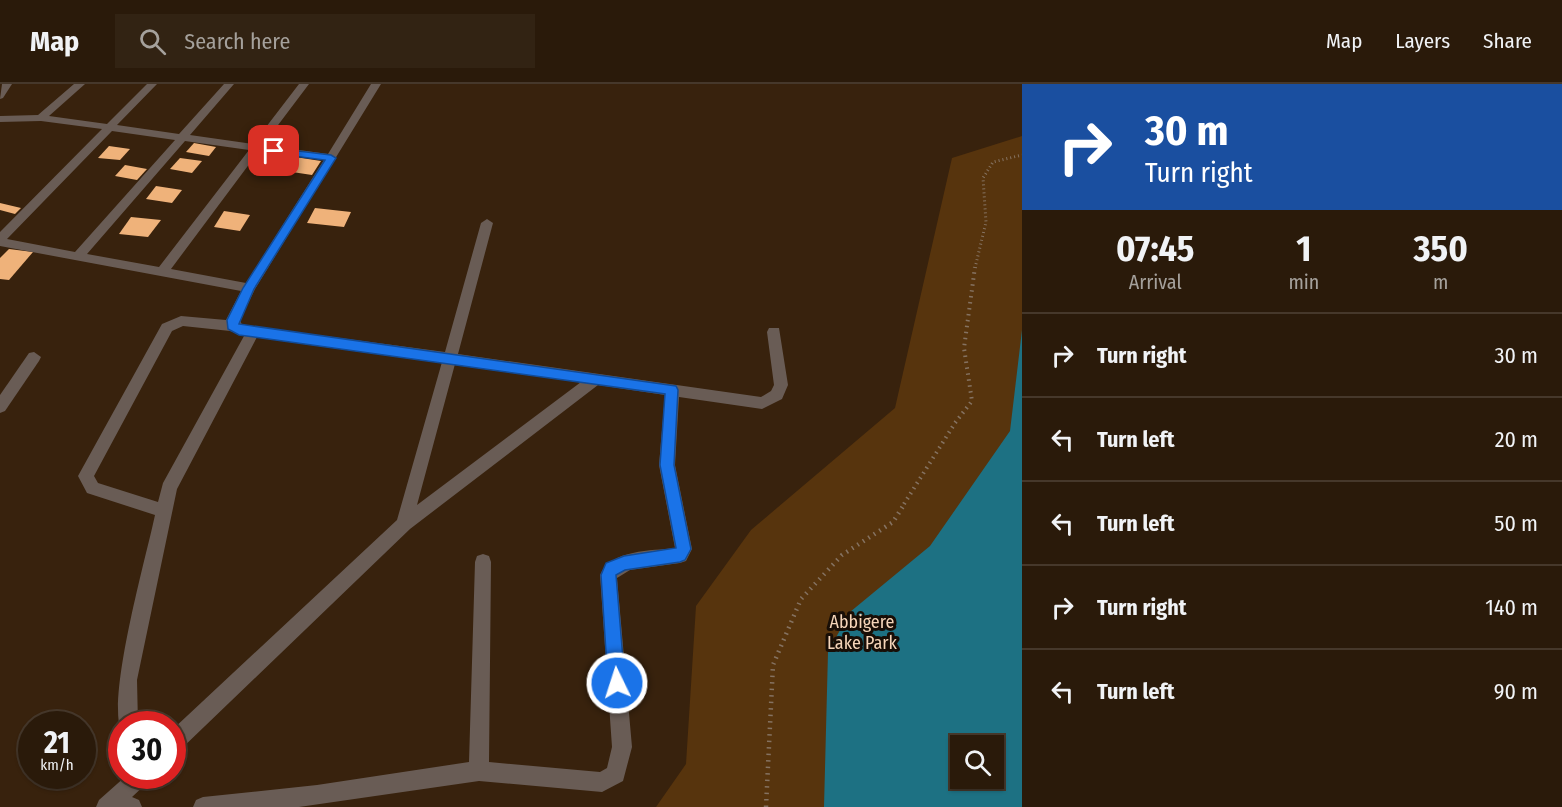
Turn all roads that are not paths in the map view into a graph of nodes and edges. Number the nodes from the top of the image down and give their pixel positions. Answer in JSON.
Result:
{"nodes":[{"id":1,"x":7,"y":84,"type":"edge"},
{"id":2,"x":80,"y":84,"type":"edge"},
{"id":3,"x":152,"y":84,"type":"edge"},
{"id":4,"x":229,"y":84,"type":"edge"},
{"id":5,"x":304,"y":84,"type":"edge"},
{"id":6,"x":376,"y":84,"type":"edge"},
{"id":7,"x":0,"y":96,"type":"edge"},
{"id":8,"x":41,"y":118,"type":"junction"},
{"id":9,"x":0,"y":119,"type":"edge"},
{"id":10,"x":110,"y":129,"type":"junction"},
{"id":11,"x":183,"y":138,"type":"junction"},
{"id":12,"x":255,"y":149,"type":"junction"},
{"id":13,"x":331,"y":158,"type":"junction"},
{"id":14,"x":487,"y":224,"type":"dead end"},
{"id":15,"x":0,"y":241,"type":"edge"},
{"id":16,"x":79,"y":255,"type":"junction"},
{"id":17,"x":163,"y":271,"type":"junction"},
{"id":18,"x":249,"y":288,"type":"junction"},
{"id":19,"x":233,"y":326,"type":"junction"},
{"id":20,"x":253,"y":332,"type":"junction"},
{"id":21,"x":774,"y":333,"type":"dead end"},
{"id":22,"x":34,"y":357,"type":"dead end"},
{"id":23,"x":450,"y":358,"type":"junction"},
{"id":24,"x":596,"y":379,"type":"junction"},
{"id":25,"x":672,"y":390,"type":"junction"},
{"id":26,"x":0,"y":407,"type":"edge"},
{"id":27,"x":165,"y":511,"type":"junction"},
{"id":28,"x":404,"y":524,"type":"junction"},
{"id":29,"x":483,"y":562,"type":"dead end"},
{"id":30,"x":128,"y":711,"type":"edge"},
{"id":31,"x":186,"y":731,"type":"edge"},
{"id":32,"x":479,"y":771,"type":"junction"},
{"id":33,"x":126,"y":789,"type":"edge"},
{"id":34,"x":317,"y":801,"type":"edge"},
{"id":35,"x":117,"y":805,"type":"edge"},
{"id":36,"x":203,"y":807,"type":"edge"}],
"edges":[{"from":1,"to":7,"type":"street"},
{"from":2,"to":8,"type":"street"},
{"from":3,"to":10,"type":"street"},
{"from":4,"to":11,"type":"street"},
{"from":5,"to":12,"type":"street"},
{"from":6,"to":13,"type":"street"},
{"from":8,"to":9,"type":"street"},
{"from":8,"to":10,"type":"street"},
{"from":10,"to":11,"type":"street"},
{"from":10,"to":15,"type":"street"},
{"from":11,"to":12,"type":"street"},
{"from":11,"to":16,"type":"street"},
{"from":12,"to":13,"type":"street"},
{"from":12,"to":17,"type":"street"},
{"from":13,"to":18,"type":"street"},
{"from":14,"to":23,"type":"street"},
{"from":15,"to":16,"type":"street"},
{"from":16,"to":17,"type":"street"},
{"from":17,"to":18,"type":"street"},
{"from":18,"to":19,"type":"street"},
{"from":19,"to":20,"type":"street"},
{"from":19,"to":27,"type":"street"},
{"from":20,"to":23,"type":"street"},
{"from":20,"to":27,"type":"street"},
{"from":21,"to":25,"type":"street"},
{"from":22,"to":26,"type":"street"},
{"from":23,"to":24,"type":"street"},
{"from":23,"to":28,"type":"street"},
{"from":24,"to":25,"type":"street"},
{"from":24,"to":28,"type":"street"},
{"from":25,"to":32,"type":"street"},
{"from":27,"to":30,"type":"street"},
{"from":28,"to":31,"type":"street"},
{"from":29,"to":32,"type":"street"},
{"from":32,"to":34,"type":"street"},
{"from":33,"to":35,"type":"street"},
{"from":34,"to":36,"type":"street"}]}
